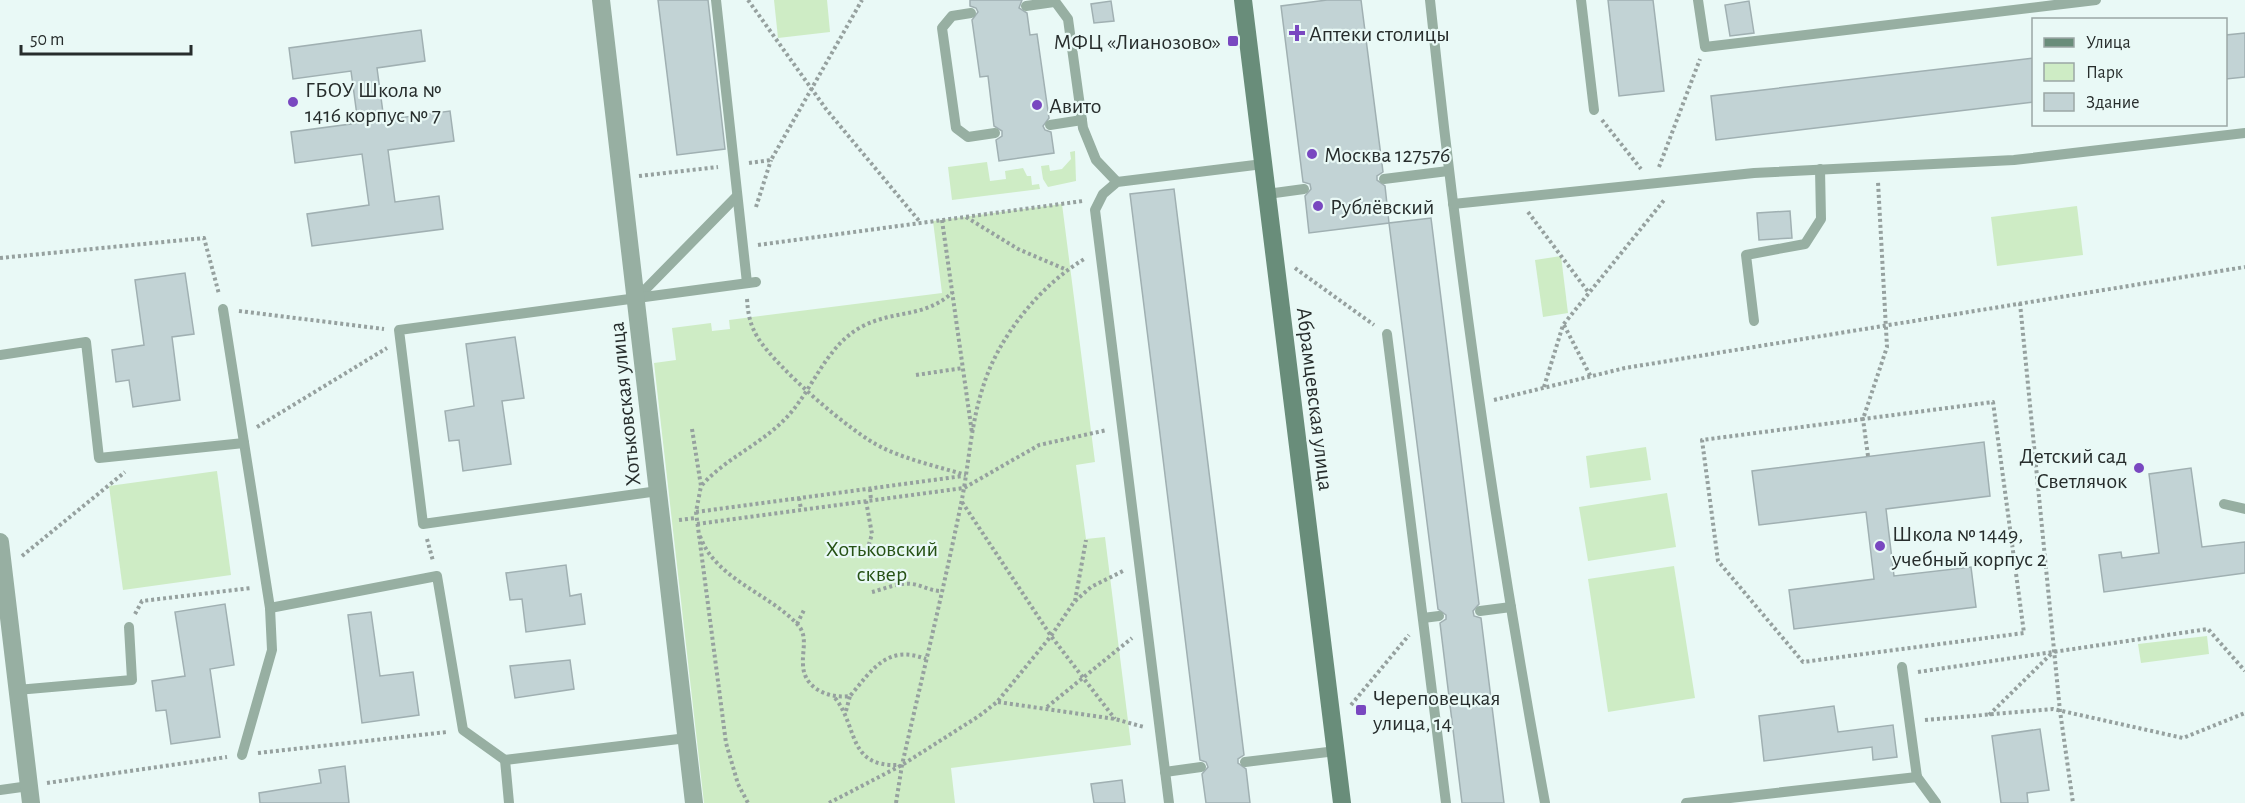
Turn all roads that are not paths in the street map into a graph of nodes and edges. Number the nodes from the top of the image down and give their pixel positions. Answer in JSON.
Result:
{"nodes":[{"id":1,"x":602,"y":0,"type":"edge"},
{"id":2,"x":716,"y":0,"type":"edge"},
{"id":3,"x":1243,"y":0,"type":"edge"},
{"id":4,"x":1430,"y":0,"type":"edge"},
{"id":5,"x":1581,"y":0,"type":"edge"},
{"id":6,"x":1698,"y":0,"type":"edge"},
{"id":7,"x":2096,"y":0,"type":"edge"},
{"id":8,"x":1054,"y":1,"type":"edge"},
{"id":9,"x":1026,"y":6,"type":"dead end"},
{"id":10,"x":972,"y":14,"type":"dead end"},
{"id":11,"x":1594,"y":110,"type":"road end"},
{"id":12,"x":1082,"y":120,"type":"junction"},
{"id":13,"x":1050,"y":125,"type":"dead end"},
{"id":14,"x":995,"y":133,"type":"dead end"},
{"id":15,"x":2245,"y":133,"type":"edge"},
{"id":16,"x":1263,"y":164,"type":"junction"},
{"id":17,"x":1820,"y":169,"type":"junction"},
{"id":18,"x":1448,"y":171,"type":"junction"},
{"id":19,"x":1384,"y":179,"type":"dead end"},
{"id":20,"x":1117,"y":182,"type":"junction"},
{"id":21,"x":1304,"y":189,"type":"dead end"},
{"id":22,"x":1267,"y":194,"type":"junction"},
{"id":23,"x":737,"y":196,"type":"junction"},
{"id":24,"x":1453,"y":204,"type":"junction"},
{"id":25,"x":637,"y":299,"type":"junction"},
{"id":26,"x":223,"y":309,"type":"road end"},
{"id":27,"x":1754,"y":321,"type":"dead end"},
{"id":28,"x":1387,"y":334,"type":"road end"},
{"id":29,"x":0,"y":355,"type":"edge"},
{"id":30,"x":244,"y":440,"type":"junction"},
{"id":31,"x":658,"y":491,"type":"junction"},
{"id":32,"x":2224,"y":504,"type":"dead end"},
{"id":33,"x":2245,"y":509,"type":"edge"},
{"id":34,"x":0,"y":542,"type":"edge"},
{"id":35,"x":1511,"y":607,"type":"junction"},
{"id":36,"x":270,"y":608,"type":"junction"},
{"id":37,"x":1480,"y":611,"type":"dead end"},
{"id":38,"x":1438,"y":616,"type":"dead end"},
{"id":39,"x":1423,"y":618,"type":"junction"},
{"id":40,"x":129,"y":627,"type":"road end"},
{"id":41,"x":1902,"y":671,"type":"road end"},
{"id":42,"x":17,"y":690,"type":"junction"},
{"id":43,"x":687,"y":738,"type":"junction"},
{"id":44,"x":1336,"y":751,"type":"junction"},
{"id":45,"x":242,"y":755,"type":"dead end"},
{"id":46,"x":505,"y":760,"type":"junction"},
{"id":47,"x":1245,"y":762,"type":"dead end"},
{"id":48,"x":1201,"y":767,"type":"dead end"},
{"id":49,"x":1165,"y":772,"type":"junction"},
{"id":50,"x":1917,"y":777,"type":"junction"},
{"id":51,"x":0,"y":790,"type":"edge"},
{"id":52,"x":30,"y":794,"type":"edge"},
{"id":53,"x":509,"y":803,"type":"edge"},
{"id":54,"x":694,"y":803,"type":"edge"},
{"id":55,"x":1169,"y":803,"type":"edge"},
{"id":56,"x":1342,"y":803,"type":"edge"},
{"id":57,"x":1446,"y":803,"type":"edge"},
{"id":58,"x":1545,"y":803,"type":"edge"},
{"id":59,"x":1686,"y":803,"type":"edge"},
{"id":60,"x":1936,"y":803,"type":"edge"}],
"edges":[{"from":1,"to":25,"type":"street","name":"Хотьковская улица"},
{"from":2,"to":23,"type":"lane"},
{"from":3,"to":16,"type":"street","name":"Абрамцевская улица"},
{"from":4,"to":18,"type":"lane"},
{"from":5,"to":11,"type":"lane"},
{"from":6,"to":7,"type":"lane"},
{"from":8,"to":9,"type":"lane"},
{"from":8,"to":12,"type":"lane"},
{"from":10,"to":14,"type":"lane"},
{"from":12,"to":13,"type":"lane"},
{"from":12,"to":20,"type":"lane"},
{"from":15,"to":17,"type":"lane"},
{"from":16,"to":20,"type":"lane"},
{"from":16,"to":22,"type":"street","name":"Абрамцевская улица"},
{"from":17,"to":24,"type":"lane"},
{"from":17,"to":27,"type":"lane"},
{"from":18,"to":19,"type":"lane"},
{"from":18,"to":24,"type":"lane"},
{"from":20,"to":49,"type":"lane"},
{"from":21,"to":22,"type":"lane"},
{"from":22,"to":44,"type":"street","name":"Абрамцевская улица"},
{"from":23,"to":25,"type":"lane"},
{"from":23,"to":25,"type":"lane"},
{"from":24,"to":35,"type":"lane"},
{"from":25,"to":31,"type":"street","name":"Хотьковская улица"},
{"from":25,"to":31,"type":"lane"},
{"from":26,"to":30,"type":"lane"},
{"from":28,"to":39,"type":"lane"},
{"from":29,"to":30,"type":"lane"},
{"from":30,"to":36,"type":"lane"},
{"from":31,"to":43,"type":"street","name":"Хотьковская улица"},
{"from":32,"to":33,"type":"lane"},
{"from":34,"to":42,"type":"street"},
{"from":35,"to":37,"type":"lane"},
{"from":35,"to":58,"type":"lane"},
{"from":36,"to":45,"type":"lane"},
{"from":36,"to":46,"type":"lane"},
{"from":38,"to":39,"type":"lane"},
{"from":39,"to":57,"type":"lane"},
{"from":40,"to":42,"type":"lane"},
{"from":41,"to":50,"type":"lane"},
{"from":42,"to":52,"type":"street"},
{"from":43,"to":46,"type":"lane"},
{"from":43,"to":54,"type":"street","name":"Хотьковская улица"},
{"from":44,"to":47,"type":"lane"},
{"from":44,"to":56,"type":"street","name":"Абрамцевская улица"},
{"from":46,"to":53,"type":"lane"},
{"from":48,"to":49,"type":"lane"},
{"from":49,"to":55,"type":"lane"},
{"from":50,"to":59,"type":"lane"},
{"from":50,"to":60,"type":"lane"},
{"from":51,"to":52,"type":"lane"}]}
